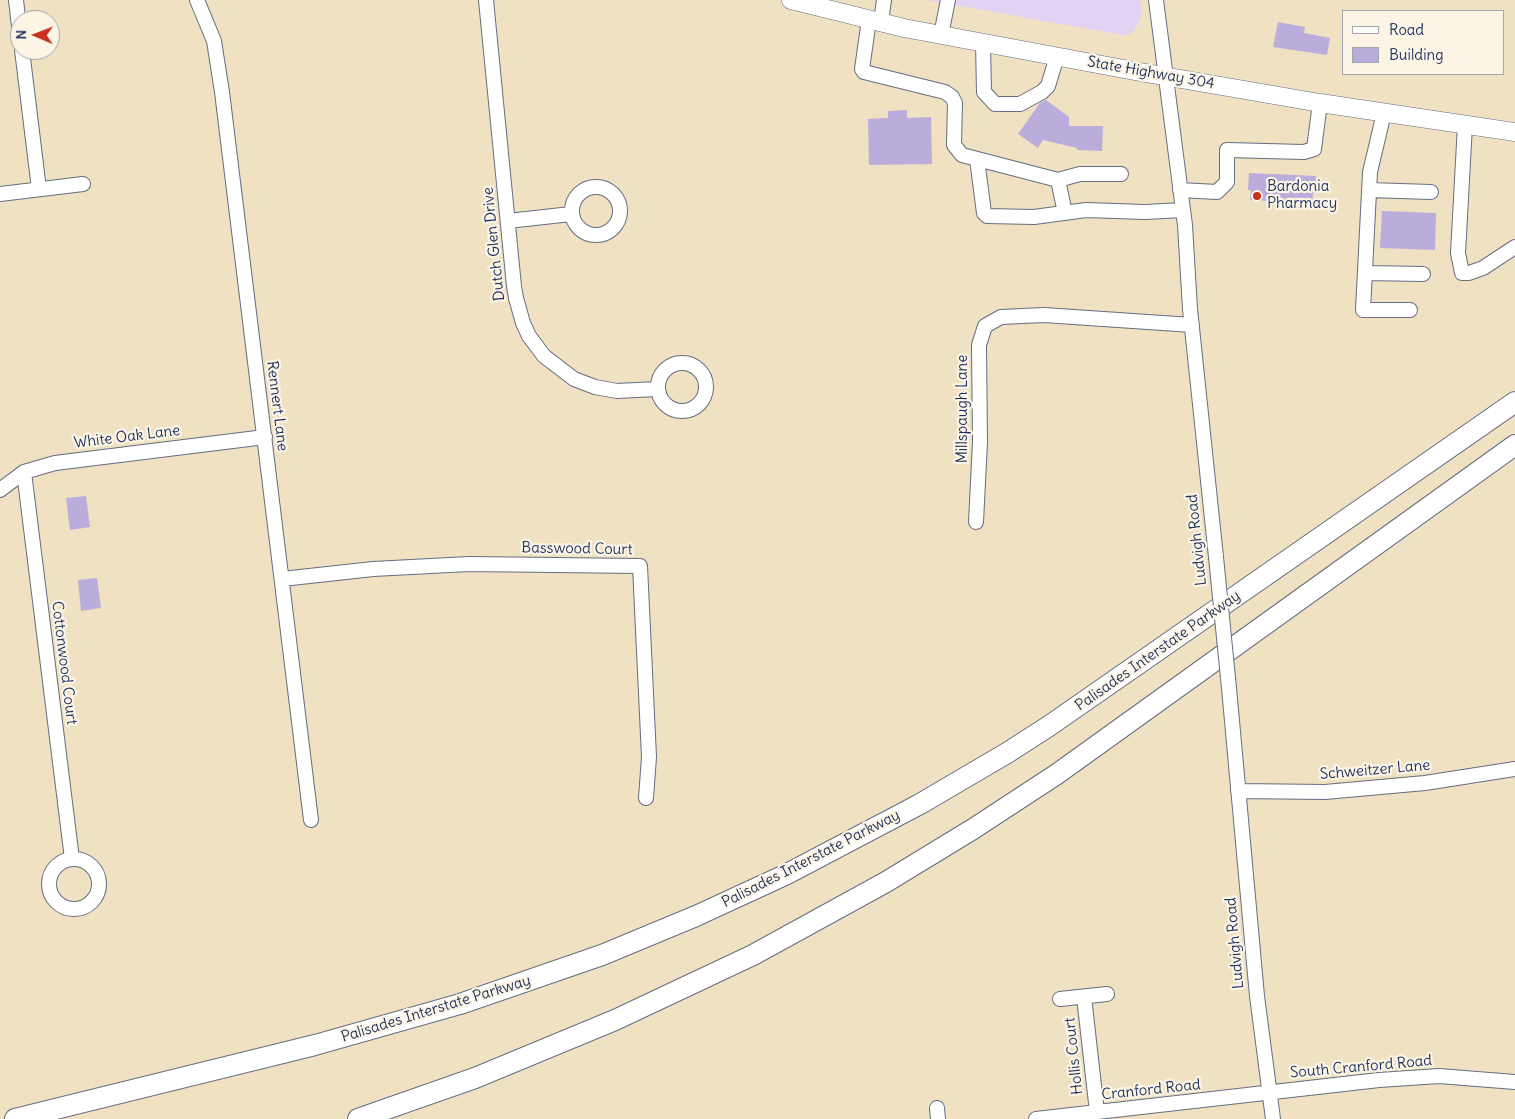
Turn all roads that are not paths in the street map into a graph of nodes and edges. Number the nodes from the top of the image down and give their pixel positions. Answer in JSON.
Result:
{"nodes":[{"id":1,"x":197,"y":0,"type":"edge"},
{"id":2,"x":486,"y":0,"type":"edge"},
{"id":3,"x":791,"y":0,"type":"edge"},
{"id":4,"x":884,"y":0,"type":"edge"},
{"id":5,"x":948,"y":0,"type":"edge"},
{"id":6,"x":1156,"y":0,"type":"edge"},
{"id":7,"x":875,"y":21,"type":"junction"},
{"id":8,"x":941,"y":35,"type":"junction"},
{"id":9,"x":983,"y":43,"type":"junction"},
{"id":10,"x":1057,"y":56,"type":"junction"},
{"id":11,"x":23,"y":60,"type":"edge"},
{"id":12,"x":1166,"y":76,"type":"junction"},
{"id":13,"x":1320,"y":103,"type":"junction"},
{"id":14,"x":1384,"y":113,"type":"junction"},
{"id":15,"x":1465,"y":125,"type":"junction"},
{"id":16,"x":1515,"y":132,"type":"edge"},
{"id":17,"x":977,"y":159,"type":"junction"},
{"id":18,"x":1120,"y":174,"type":"dead end"},
{"id":19,"x":1058,"y":180,"type":"junction"},
{"id":20,"x":83,"y":184,"type":"dead end"},
{"id":21,"x":39,"y":190,"type":"junction"},
{"id":22,"x":1180,"y":190,"type":"junction"},
{"id":23,"x":1369,"y":190,"type":"junction"},
{"id":24,"x":1431,"y":192,"type":"dead end"},
{"id":25,"x":0,"y":194,"type":"edge"},
{"id":26,"x":1183,"y":210,"type":"junction"},
{"id":27,"x":1065,"y":213,"type":"junction"},
{"id":28,"x":571,"y":214,"type":"dead end"},
{"id":29,"x":508,"y":221,"type":"junction"},
{"id":30,"x":1515,"y":247,"type":"edge"},
{"id":31,"x":1365,"y":273,"type":"junction"},
{"id":32,"x":1423,"y":274,"type":"dead end"},
{"id":33,"x":1410,"y":310,"type":"dead end"},
{"id":34,"x":1192,"y":325,"type":"junction"},
{"id":35,"x":658,"y":389,"type":"dead end"},
{"id":36,"x":1515,"y":402,"type":"edge"},
{"id":37,"x":265,"y":437,"type":"junction"},
{"id":38,"x":1515,"y":445,"type":"edge"},
{"id":39,"x":24,"y":472,"type":"junction"},
{"id":40,"x":0,"y":490,"type":"edge"},
{"id":41,"x":976,"y":522,"type":"dead end"},
{"id":42,"x":282,"y":579,"type":"junction"},
{"id":43,"x":1515,"y":769,"type":"edge"},
{"id":44,"x":1238,"y":790,"type":"junction"},
{"id":45,"x":646,"y":798,"type":"dead end"},
{"id":46,"x":311,"y":820,"type":"dead end"},
{"id":47,"x":72,"y":859,"type":"dead end"},
{"id":48,"x":1107,"y":994,"type":"dead end"},
{"id":49,"x":1084,"y":996,"type":"junction"},
{"id":50,"x":1060,"y":999,"type":"dead end"},
{"id":51,"x":1515,"y":1082,"type":"edge"},
{"id":52,"x":1270,"y":1092,"type":"junction"},
{"id":53,"x":1097,"y":1112,"type":"junction"},
{"id":54,"x":15,"y":1119,"type":"edge"},
{"id":55,"x":358,"y":1119,"type":"edge"},
{"id":56,"x":1036,"y":1119,"type":"edge"},
{"id":57,"x":1273,"y":1119,"type":"edge"}],
"edges":[{"from":1,"to":37,"type":"street","name":"Rennert Lane"},
{"from":2,"to":29,"type":"street","name":"Dutch Glen Drive"},
{"from":3,"to":7,"type":"main road","name":"State Highway 304"},
{"from":4,"to":7,"type":"street"},
{"from":5,"to":8,"type":"street"},
{"from":6,"to":12,"type":"street","name":"Ludvigh Road"},
{"from":7,"to":8,"type":"main road","name":"State Highway 304"},
{"from":7,"to":17,"type":"street"},
{"from":8,"to":9,"type":"main road","name":"State Highway 304"},
{"from":9,"to":10,"type":"main road","name":"State Highway 304"},
{"from":9,"to":10,"type":"street"},
{"from":10,"to":12,"type":"main road","name":"State Highway 304"},
{"from":11,"to":21,"type":"street"},
{"from":12,"to":13,"type":"main road","name":"State Highway 304"},
{"from":12,"to":22,"type":"street","name":"Ludvigh Road"},
{"from":13,"to":14,"type":"main road","name":"State Highway 304"},
{"from":13,"to":22,"type":"street"},
{"from":14,"to":15,"type":"main road","name":"State Highway 304"},
{"from":14,"to":23,"type":"street"},
{"from":15,"to":16,"type":"main road","name":"State Highway 304"},
{"from":15,"to":30,"type":"street"},
{"from":17,"to":19,"type":"street"},
{"from":17,"to":27,"type":"street"},
{"from":18,"to":19,"type":"street"},
{"from":19,"to":27,"type":"street"},
{"from":20,"to":21,"type":"street"},
{"from":21,"to":25,"type":"street"},
{"from":22,"to":26,"type":"street","name":"Ludvigh Road"},
{"from":23,"to":24,"type":"street"},
{"from":23,"to":31,"type":"street"},
{"from":26,"to":27,"type":"street"},
{"from":26,"to":34,"type":"street","name":"Ludvigh Road"},
{"from":28,"to":29,"type":"street"},
{"from":29,"to":35,"type":"street","name":"Dutch Glen Drive"},
{"from":31,"to":32,"type":"street"},
{"from":31,"to":33,"type":"street"},
{"from":34,"to":41,"type":"street","name":"Millspaugh Lane"},
{"from":34,"to":44,"type":"street","name":"Ludvigh Road","bridge":true},
{"from":36,"to":54,"type":"highway","name":"Palisades Interstate Parkway"},
{"from":37,"to":39,"type":"street","name":"White Oak Lane"},
{"from":37,"to":42,"type":"street","name":"Rennert Lane"},
{"from":38,"to":55,"type":"highway"},
{"from":39,"to":40,"type":"street","name":"White Oak Lane"},
{"from":39,"to":47,"type":"street","name":"Cottonwood Court"},
{"from":42,"to":45,"type":"street","name":"Basswood Court"},
{"from":42,"to":46,"type":"street","name":"Rennert Lane"},
{"from":43,"to":44,"type":"street","name":"Schweitzer Lane"},
{"from":44,"to":52,"type":"street","name":"Ludvigh Road"},
{"from":48,"to":49,"type":"street"},
{"from":49,"to":50,"type":"street"},
{"from":49,"to":53,"type":"street","name":"Hollis Court"},
{"from":51,"to":52,"type":"street","name":"South Cranford Road"},
{"from":52,"to":53,"type":"street","name":"Cranford Road"},
{"from":52,"to":57,"type":"street","name":"Ludvigh Road"},
{"from":53,"to":56,"type":"street","name":"Cranford Road"}]}
